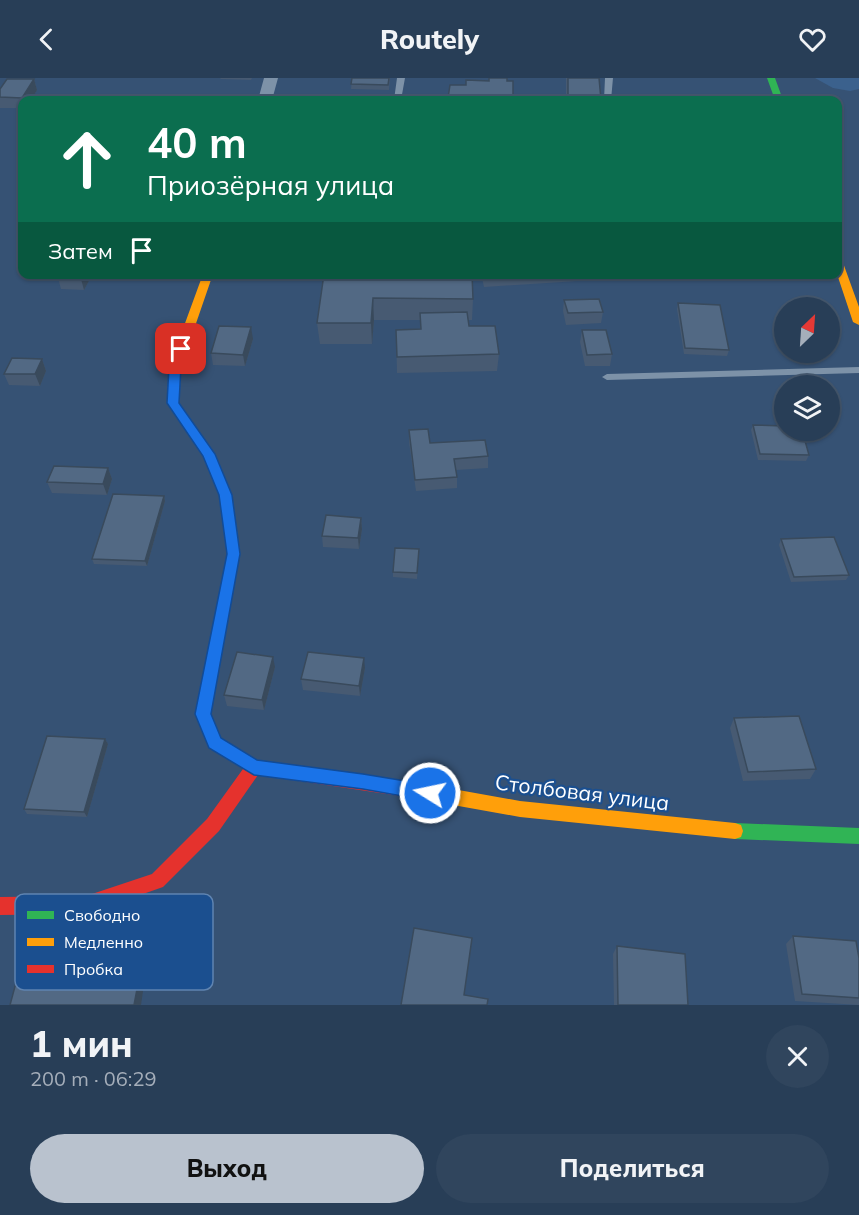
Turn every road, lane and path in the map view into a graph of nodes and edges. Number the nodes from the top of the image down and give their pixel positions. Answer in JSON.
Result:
{"nodes":[{"id":1,"x":271,"y":78,"type":"edge"},
{"id":2,"x":401,"y":78,"type":"edge"},
{"id":3,"x":609,"y":78,"type":"edge"},
{"id":4,"x":771,"y":78,"type":"edge"},
{"id":5,"x":266,"y":96,"type":"edge"},
{"id":6,"x":398,"y":96,"type":"edge"},
{"id":7,"x":608,"y":96,"type":"edge"},
{"id":8,"x":778,"y":96,"type":"edge"},
{"id":9,"x":842,"y":274,"type":"edge"},
{"id":10,"x":206,"y":279,"type":"edge"},
{"id":11,"x":859,"y":322,"type":"edge"},
{"id":12,"x":859,"y":370,"type":"edge"},
{"id":13,"x":607,"y":377,"type":"dead end"},
{"id":14,"x":173,"y":403,"type":"joint"},
{"id":15,"x":254,"y":767,"type":"junction"},
{"id":16,"x":859,"y":836,"type":"edge"},
{"id":17,"x":119,"y":894,"type":"edge"},
{"id":18,"x":0,"y":906,"type":"edge"},
{"id":19,"x":15,"y":906,"type":"edge"}],
"edges":[{"from":1,"to":5,"type":"street"},
{"from":2,"to":6,"type":"lane"},
{"from":3,"to":7,"type":"lane"},
{"from":4,"to":8,"type":"street"},
{"from":9,"to":11,"type":"street"},
{"from":10,"to":14,"type":"street"},
{"from":12,"to":13,"type":"lane"},
{"from":14,"to":15,"type":"lane"},
{"from":15,"to":16,"type":"street","name":"Столбовая улица"},
{"from":15,"to":17,"type":"street"},
{"from":18,"to":19,"type":"street"}]}
